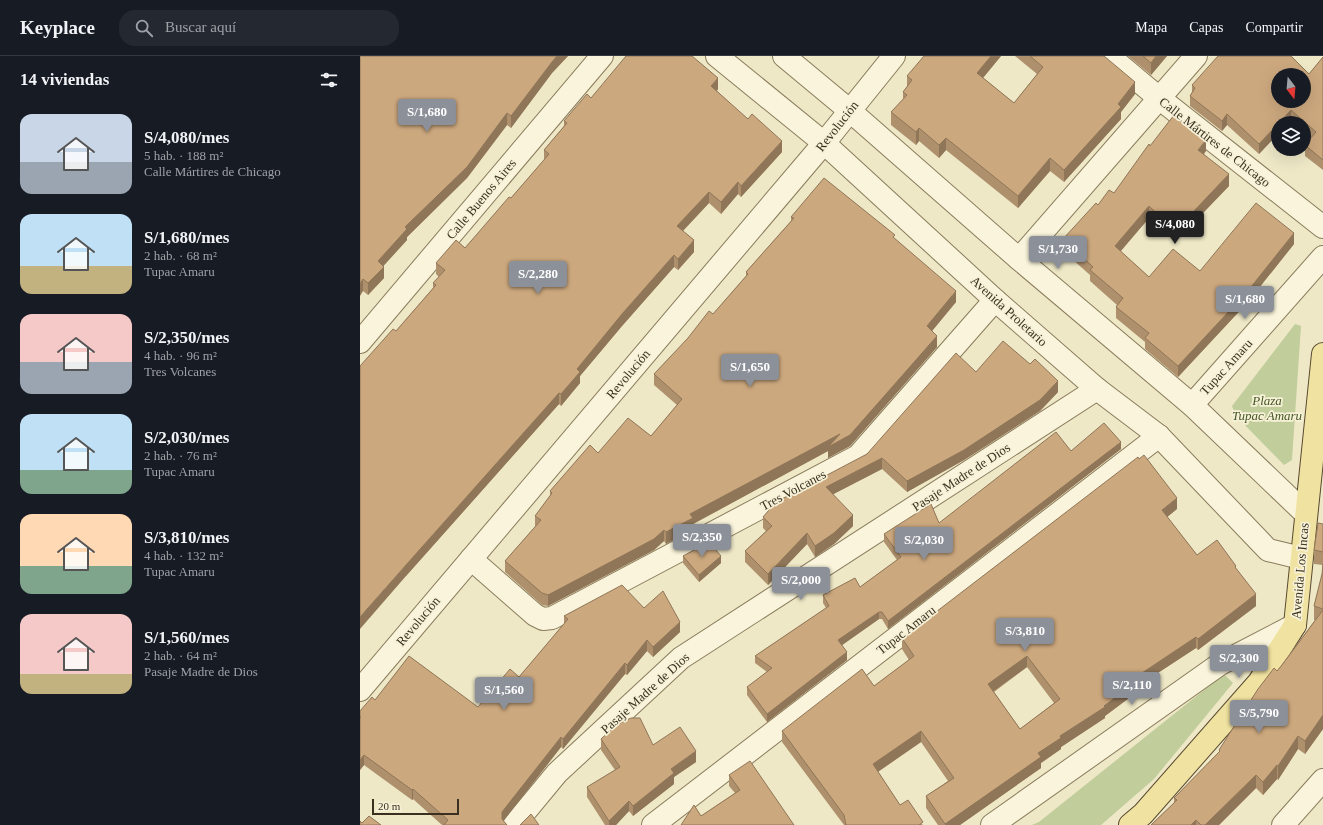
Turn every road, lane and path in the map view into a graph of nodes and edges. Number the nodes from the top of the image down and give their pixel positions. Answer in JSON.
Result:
{"nodes":[{"id":1,"x":602,"y":56,"type":"edge"},
{"id":2,"x":717,"y":56,"type":"edge"},
{"id":3,"x":784,"y":56,"type":"edge"},
{"id":4,"x":894,"y":56,"type":"edge"},
{"id":5,"x":1109,"y":56,"type":"edge"},
{"id":6,"x":1196,"y":56,"type":"edge"},
{"id":7,"x":1159,"y":98,"type":"junction"},
{"id":8,"x":849,"y":110,"type":"junction"},
{"id":9,"x":824,"y":143,"type":"junction"},
{"id":10,"x":1323,"y":227,"type":"edge"},
{"id":11,"x":1323,"y":257,"type":"edge"},
{"id":12,"x":1019,"y":259,"type":"junction"},
{"id":13,"x":995,"y":300,"type":"junction"},
{"id":14,"x":360,"y":342,"type":"edge"},
{"id":15,"x":1323,"y":354,"type":"edge"},
{"id":16,"x":1097,"y":388,"type":"junction"},
{"id":17,"x":1192,"y":405,"type":"junction"},
{"id":18,"x":1159,"y":436,"type":"junction"},
{"id":19,"x":1305,"y":513,"type":"junction"},
{"id":20,"x":471,"y":558,"type":"junction"},
{"id":21,"x":1301,"y":558,"type":"junction"},
{"id":22,"x":1295,"y":625,"type":"junction"},
{"id":23,"x":360,"y":690,"type":"edge"},
{"id":24,"x":1323,"y":780,"type":"edge"},
{"id":25,"x":514,"y":825,"type":"edge"},
{"id":26,"x":653,"y":825,"type":"edge"},
{"id":27,"x":992,"y":825,"type":"edge"},
{"id":28,"x":1130,"y":825,"type":"edge"},
{"id":29,"x":1283,"y":825,"type":"edge"}],
"edges":[{"from":1,"to":14,"type":"street","name":"Calle Buenos Aires"},
{"from":2,"to":9,"type":"street","name":"Avenida Proletario"},
{"from":3,"to":8,"type":"street"},
{"from":4,"to":8,"type":"street","name":"Revolución"},
{"from":5,"to":7,"type":"street","name":"Calle Mártires de Chicago"},
{"from":6,"to":7,"type":"street"},
{"from":7,"to":10,"type":"street","name":"Calle Mártires de Chicago"},
{"from":7,"to":12,"type":"street"},
{"from":8,"to":9,"type":"street","name":"Revolución"},
{"from":8,"to":12,"type":"street"},
{"from":9,"to":13,"type":"street","name":"Avenida Proletario"},
{"from":9,"to":20,"type":"street","name":"Revolución"},
{"from":11,"to":17,"type":"street","name":"Tupac Amaru"},
{"from":12,"to":17,"type":"street"},
{"from":13,"to":16,"type":"street","name":"Avenida Proletario"},
{"from":13,"to":20,"type":"street","name":"Tres Volcanes"},
{"from":15,"to":19,"type":"main road","name":"Avenida Los Incas"},
{"from":16,"to":18,"type":"street","name":"Avenida Proletario"},
{"from":16,"to":25,"type":"street","name":"Pasaje Madre de Dios"},
{"from":17,"to":19,"type":"street"},
{"from":18,"to":21,"type":"street","name":"Avenida Proletario"},
{"from":18,"to":26,"type":"street","name":"Tupac Amaru"},
{"from":19,"to":21,"type":"main road","name":"Avenida Los Incas"},
{"from":20,"to":23,"type":"street","name":"Revolución"},
{"from":21,"to":22,"type":"main road","name":"Avenida Los Incas"},
{"from":22,"to":27,"type":"street"},
{"from":22,"to":28,"type":"main road","name":"Avenida Los Incas"},
{"from":24,"to":29,"type":"street"}]}
